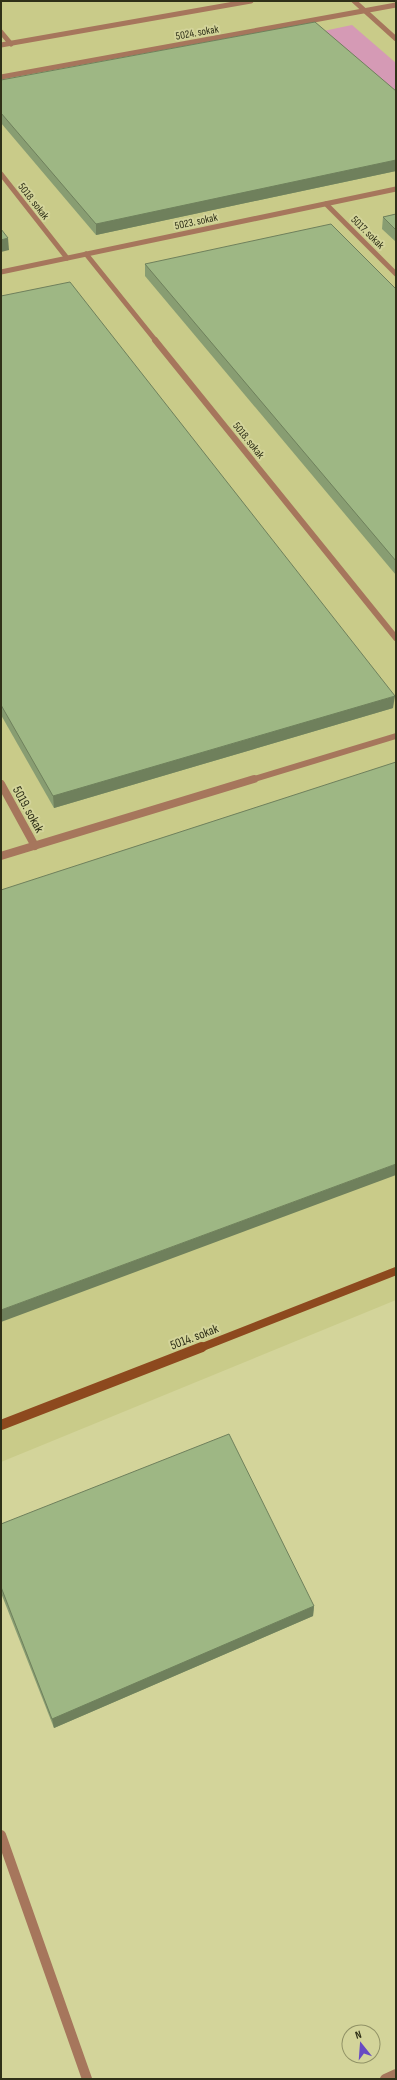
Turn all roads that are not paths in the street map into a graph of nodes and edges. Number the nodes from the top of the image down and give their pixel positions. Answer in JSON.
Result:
{"nodes":[{"id":1,"x":251,"y":1,"type":"edge"},
{"id":2,"x":354,"y":1,"type":"edge"},
{"id":3,"x":396,"y":5,"type":"edge"},
{"id":4,"x":364,"y":11,"type":"junction"},
{"id":5,"x":1,"y":32,"type":"edge"},
{"id":6,"x":396,"y":39,"type":"edge"},
{"id":7,"x":11,"y":44,"type":"junction"},
{"id":8,"x":1,"y":45,"type":"edge"},
{"id":9,"x":1,"y":77,"type":"edge"},
{"id":10,"x":1,"y":174,"type":"edge"},
{"id":11,"x":396,"y":189,"type":"edge"},
{"id":12,"x":326,"y":204,"type":"junction"},
{"id":13,"x":86,"y":254,"type":"junction"},
{"id":14,"x":67,"y":258,"type":"junction"},
{"id":15,"x":1,"y":272,"type":"edge"},
{"id":16,"x":396,"y":274,"type":"edge"},
{"id":17,"x":396,"y":638,"type":"edge"},
{"id":18,"x":396,"y":736,"type":"edge"},
{"id":19,"x":1,"y":784,"type":"edge"},
{"id":20,"x":35,"y":846,"type":"junction"},
{"id":21,"x":1,"y":856,"type":"edge"},
{"id":22,"x":396,"y":1270,"type":"edge"},
{"id":23,"x":1,"y":1425,"type":"edge"},
{"id":24,"x":1,"y":1835,"type":"edge"},
{"id":25,"x":87,"y":2079,"type":"edge"}],
"edges":[{"from":1,"to":7,"type":"street","name":"5024. sokak"},
{"from":2,"to":4,"type":"street"},
{"from":3,"to":4,"type":"street","name":"5024. sokak"},
{"from":4,"to":6,"type":"street"},
{"from":4,"to":9,"type":"street","name":"5024. sokak"},
{"from":5,"to":7,"type":"street"},
{"from":7,"to":8,"type":"street","name":"5024. sokak"},
{"from":10,"to":14,"type":"street","name":"5018. sokak"},
{"from":11,"to":12,"type":"street","name":"5023. sokak"},
{"from":12,"to":13,"type":"street","name":"5023. sokak"},
{"from":12,"to":16,"type":"street","name":"5017. sokak"},
{"from":13,"to":14,"type":"street","name":"5023. sokak"},
{"from":13,"to":17,"type":"street","name":"5018. sokak"},
{"from":14,"to":15,"type":"street","name":"5023. sokak"},
{"from":18,"to":20,"type":"street"},
{"from":19,"to":20,"type":"street","name":"5019. sokak"},
{"from":20,"to":21,"type":"street"},
{"from":22,"to":23,"type":"street","name":"5014. sokak"},
{"from":24,"to":25,"type":"street"}]}
